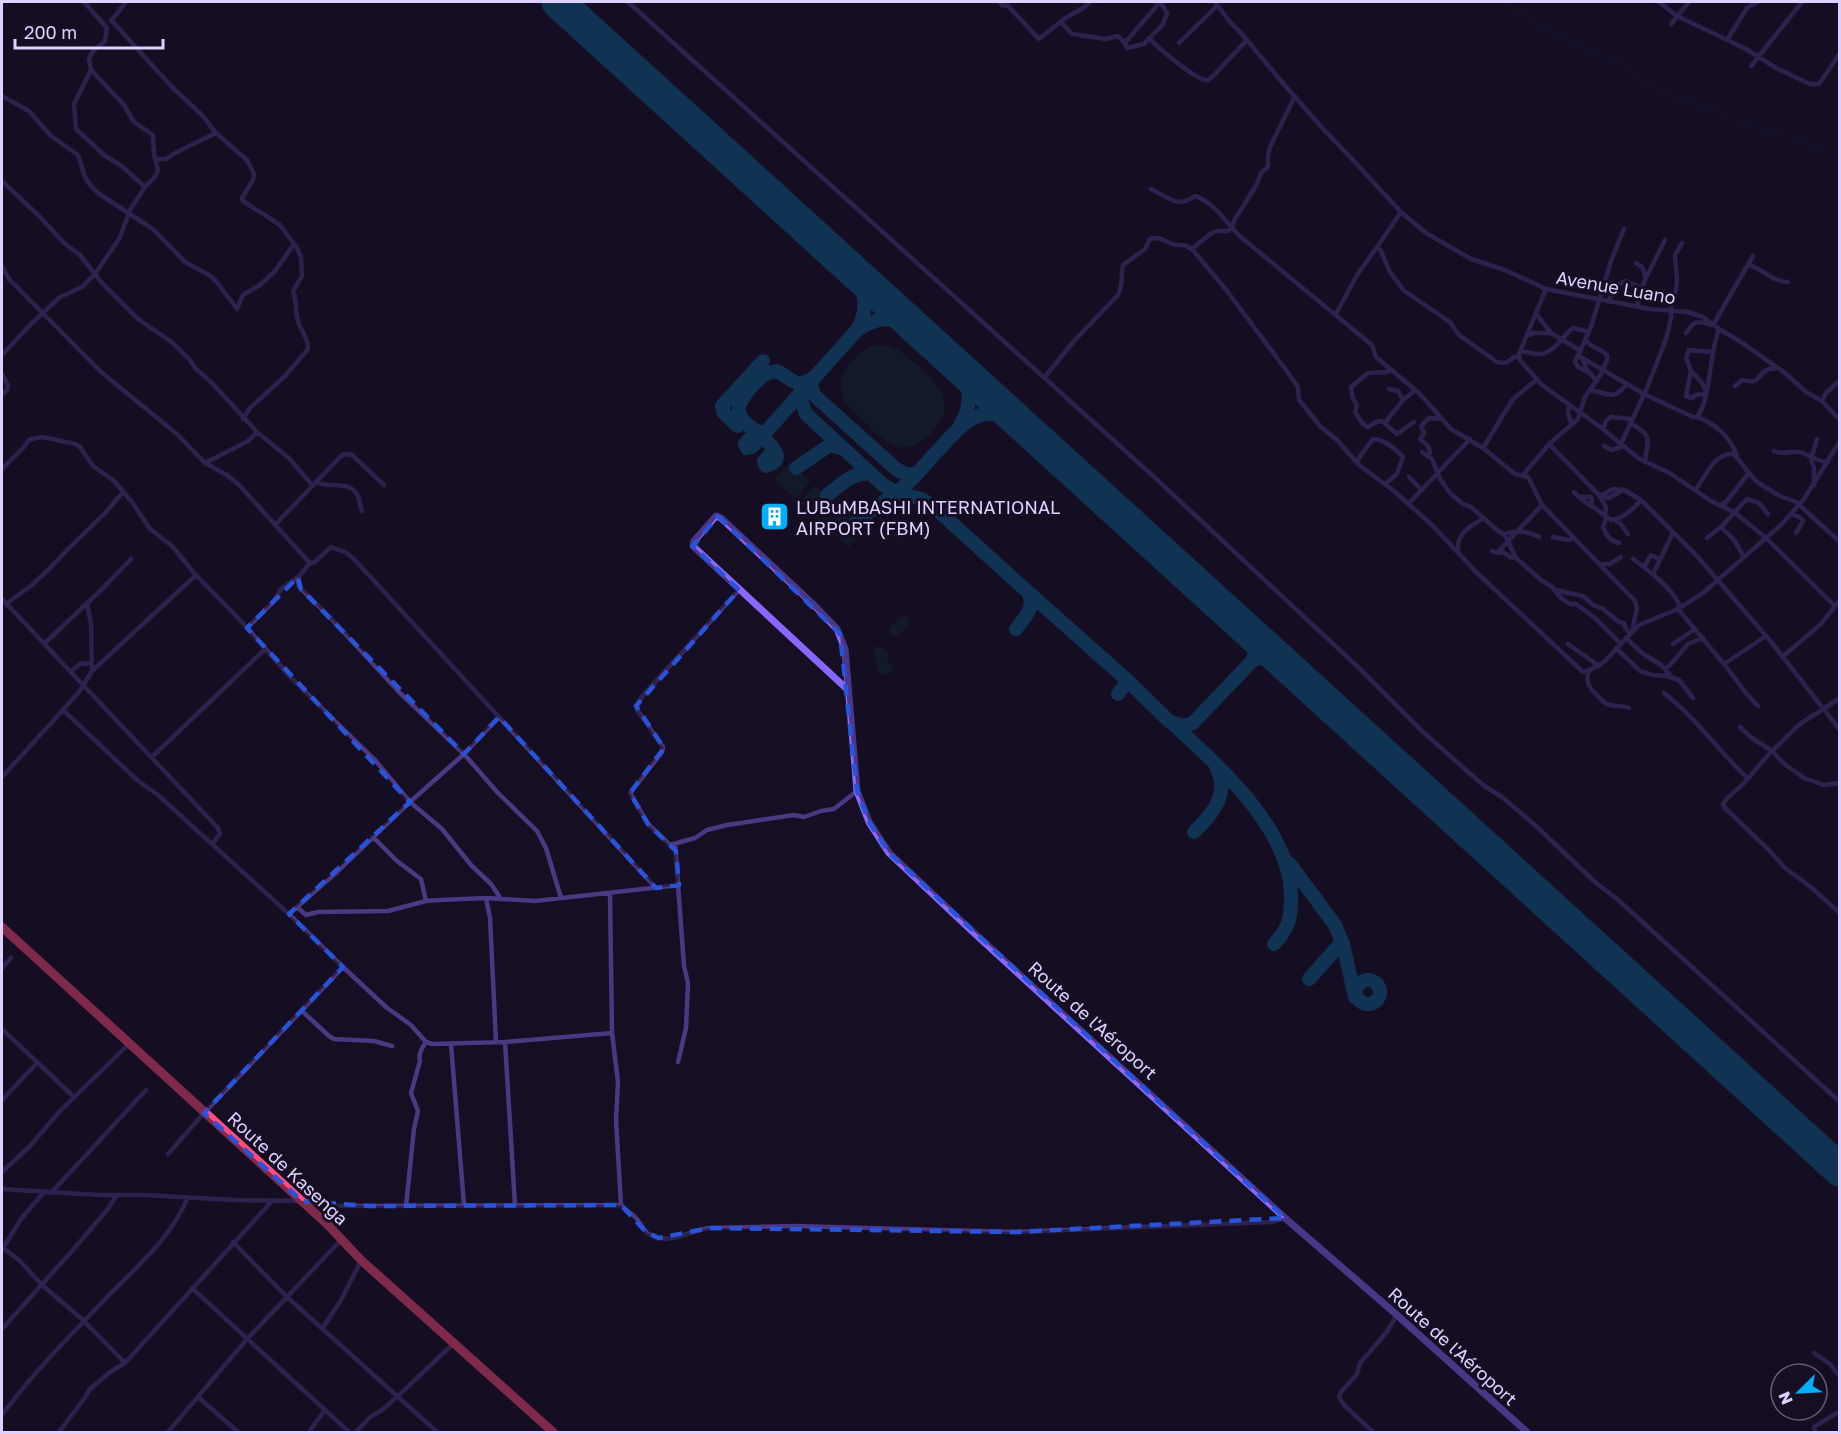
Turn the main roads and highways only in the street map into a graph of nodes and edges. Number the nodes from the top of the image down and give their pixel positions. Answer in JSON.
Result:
{"nodes":[{"id":1,"x":848,"y":690,"type":"junction"},
{"id":2,"x":2,"y":927,"type":"edge"},
{"id":3,"x":553,"y":1432,"type":"edge"},
{"id":4,"x":1527,"y":1432,"type":"edge"}],
"edges":[{"from":1,"to":1,"type":"main road","name":"Route de l'Aéroport"},
{"from":1,"to":4,"type":"main road","name":"Route de l'Aéroport"},
{"from":2,"to":3,"type":"highway","name":"Route de Kasenga"}]}
